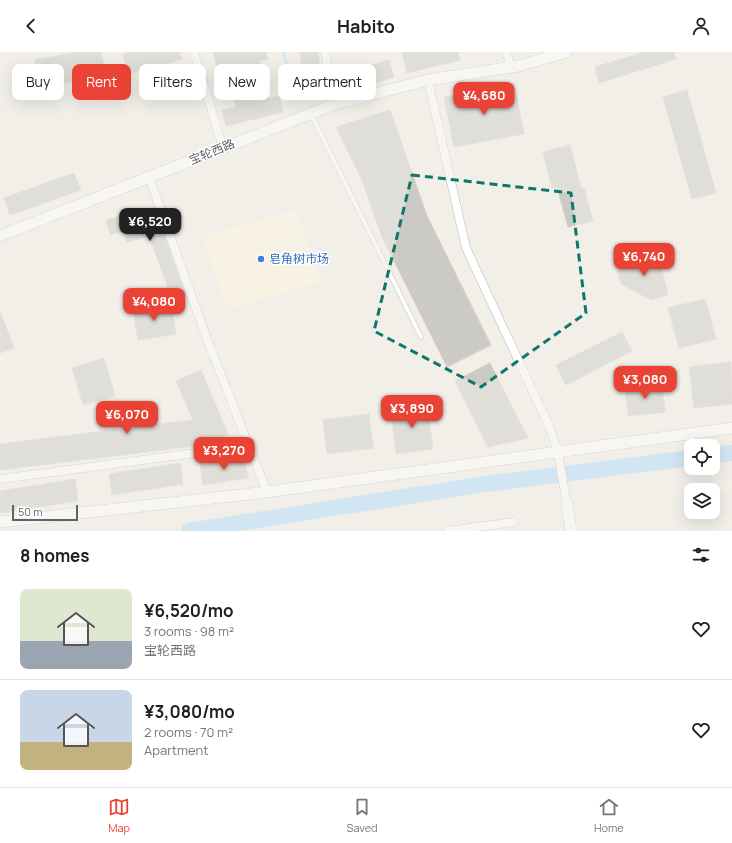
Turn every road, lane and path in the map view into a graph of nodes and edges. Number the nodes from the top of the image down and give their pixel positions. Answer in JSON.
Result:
{"nodes":[{"id":1,"x":194,"y":52,"type":"edge"},
{"id":2,"x":325,"y":52,"type":"edge"},
{"id":3,"x":507,"y":52,"type":"edge"},
{"id":4,"x":566,"y":52,"type":"edge"},
{"id":5,"x":510,"y":67,"type":"junction"},
{"id":6,"x":428,"y":80,"type":"junction"},
{"id":7,"x":335,"y":104,"type":"junction"},
{"id":8,"x":311,"y":113,"type":"junction"},
{"id":9,"x":223,"y":148,"type":"junction"},
{"id":10,"x":149,"y":177,"type":"junction"},
{"id":11,"x":0,"y":236,"type":"edge"},
{"id":12,"x":421,"y":338,"type":"dead end"},
{"id":13,"x":732,"y":428,"type":"edge"},
{"id":14,"x":248,"y":446,"type":"junction"},
{"id":15,"x":559,"y":458,"type":"junction"},
{"id":16,"x":0,"y":479,"type":"edge"},
{"id":17,"x":267,"y":492,"type":"junction"},
{"id":18,"x":567,"y":504,"type":"joint"},
{"id":19,"x":0,"y":522,"type":"edge"},
{"id":20,"x":513,"y":522,"type":"dead end"},
{"id":21,"x":448,"y":531,"type":"edge"},
{"id":22,"x":571,"y":531,"type":"edge"}],
"edges":[{"from":1,"to":9,"type":"street"},
{"from":2,"to":7,"type":"street"},
{"from":3,"to":5,"type":"street"},
{"from":4,"to":5,"type":"street","name":"宝轮西路"},
{"from":5,"to":6,"type":"street","name":"宝轮西路"},
{"from":6,"to":7,"type":"street","name":"宝轮西路"},
{"from":6,"to":15,"type":"street"},
{"from":7,"to":8,"type":"street","name":"宝轮西路"},
{"from":8,"to":9,"type":"street","name":"宝轮西路"},
{"from":8,"to":12,"type":"lane"},
{"from":9,"to":10,"type":"street","name":"宝轮西路"},
{"from":10,"to":11,"type":"street","name":"宝轮西路"},
{"from":10,"to":14,"type":"street"},
{"from":13,"to":15,"type":"street"},
{"from":14,"to":16,"type":"street"},
{"from":14,"to":17,"type":"street"},
{"from":15,"to":17,"type":"street"},
{"from":15,"to":18,"type":"street"},
{"from":17,"to":19,"type":"street"},
{"from":18,"to":22,"type":"street"},
{"from":20,"to":21,"type":"street"}]}
